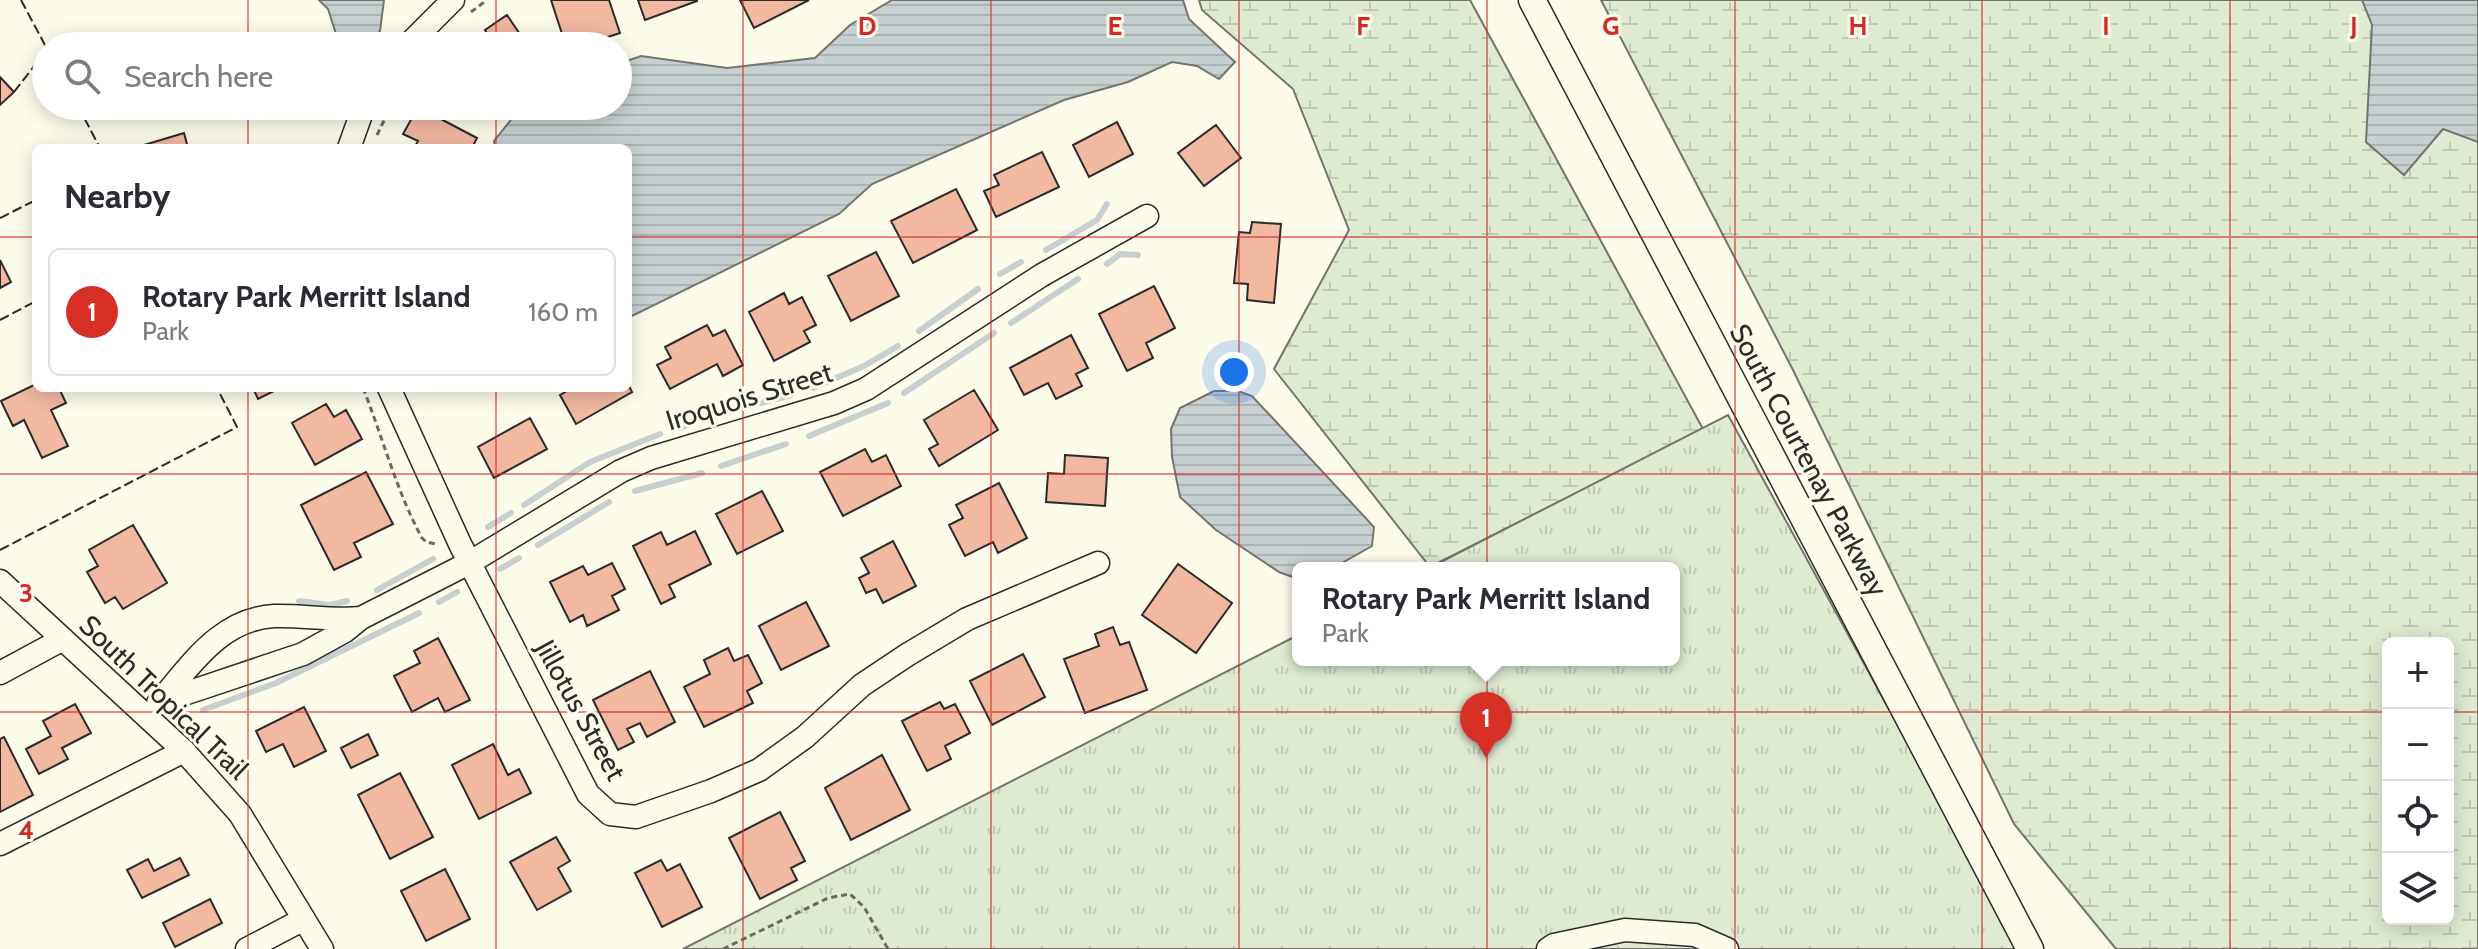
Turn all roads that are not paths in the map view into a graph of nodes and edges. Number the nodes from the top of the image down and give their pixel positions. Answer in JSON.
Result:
{"nodes":[{"id":1,"x":453,"y":0,"type":"edge"},
{"id":2,"x":1532,"y":0,"type":"edge"},
{"id":3,"x":421,"y":32,"type":"edge"},
{"id":4,"x":359,"y":120,"type":"edge"},
{"id":5,"x":350,"y":144,"type":"edge"},
{"id":6,"x":1147,"y":216,"type":"dead end"},
{"id":7,"x":391,"y":392,"type":"edge"},
{"id":8,"x":464,"y":553,"type":"junction"},
{"id":9,"x":1098,"y":563,"type":"dead end"},
{"id":10,"x":0,"y":581,"type":"edge"},
{"id":11,"x":361,"y":618,"type":"junction"},
{"id":12,"x":63,"y":639,"type":"junction"},
{"id":13,"x":0,"y":673,"type":"edge"},
{"id":14,"x":152,"y":708,"type":"junction"},
{"id":15,"x":184,"y":751,"type":"junction"},
{"id":16,"x":0,"y":844,"type":"edge"},
{"id":17,"x":304,"y":919,"type":"junction"},
{"id":18,"x":247,"y":949,"type":"edge"},
{"id":19,"x":322,"y":949,"type":"edge"},
{"id":20,"x":1548,"y":949,"type":"edge"},
{"id":21,"x":1727,"y":949,"type":"edge"},
{"id":22,"x":2030,"y":949,"type":"edge"}],
"edges":[{"from":1,"to":3,"type":"street"},
{"from":2,"to":22,"type":"main road","name":"South Courtenay Parkway"},
{"from":4,"to":5,"type":"street"},
{"from":6,"to":8,"type":"street","name":"Iroquois Street"},
{"from":7,"to":8,"type":"street","name":"Jillotus Street"},
{"from":8,"to":9,"type":"street","name":"Jillotus Street"},
{"from":8,"to":11,"type":"street","name":"Iroquois Street"},
{"from":10,"to":12,"type":"street","name":"South Tropical Trail"},
{"from":11,"to":14,"type":"street","name":"Iroquois Street"},
{"from":11,"to":14,"type":"street","name":"Iroquois Street"},
{"from":12,"to":13,"type":"street"},
{"from":12,"to":14,"type":"street","name":"South Tropical Trail"},
{"from":14,"to":15,"type":"street","name":"South Tropical Trail"},
{"from":15,"to":16,"type":"street"},
{"from":15,"to":17,"type":"street","name":"South Tropical Trail"},
{"from":17,"to":18,"type":"street"},
{"from":17,"to":19,"type":"street","name":"South Tropical Trail"},
{"from":20,"to":21,"type":"street"}]}
